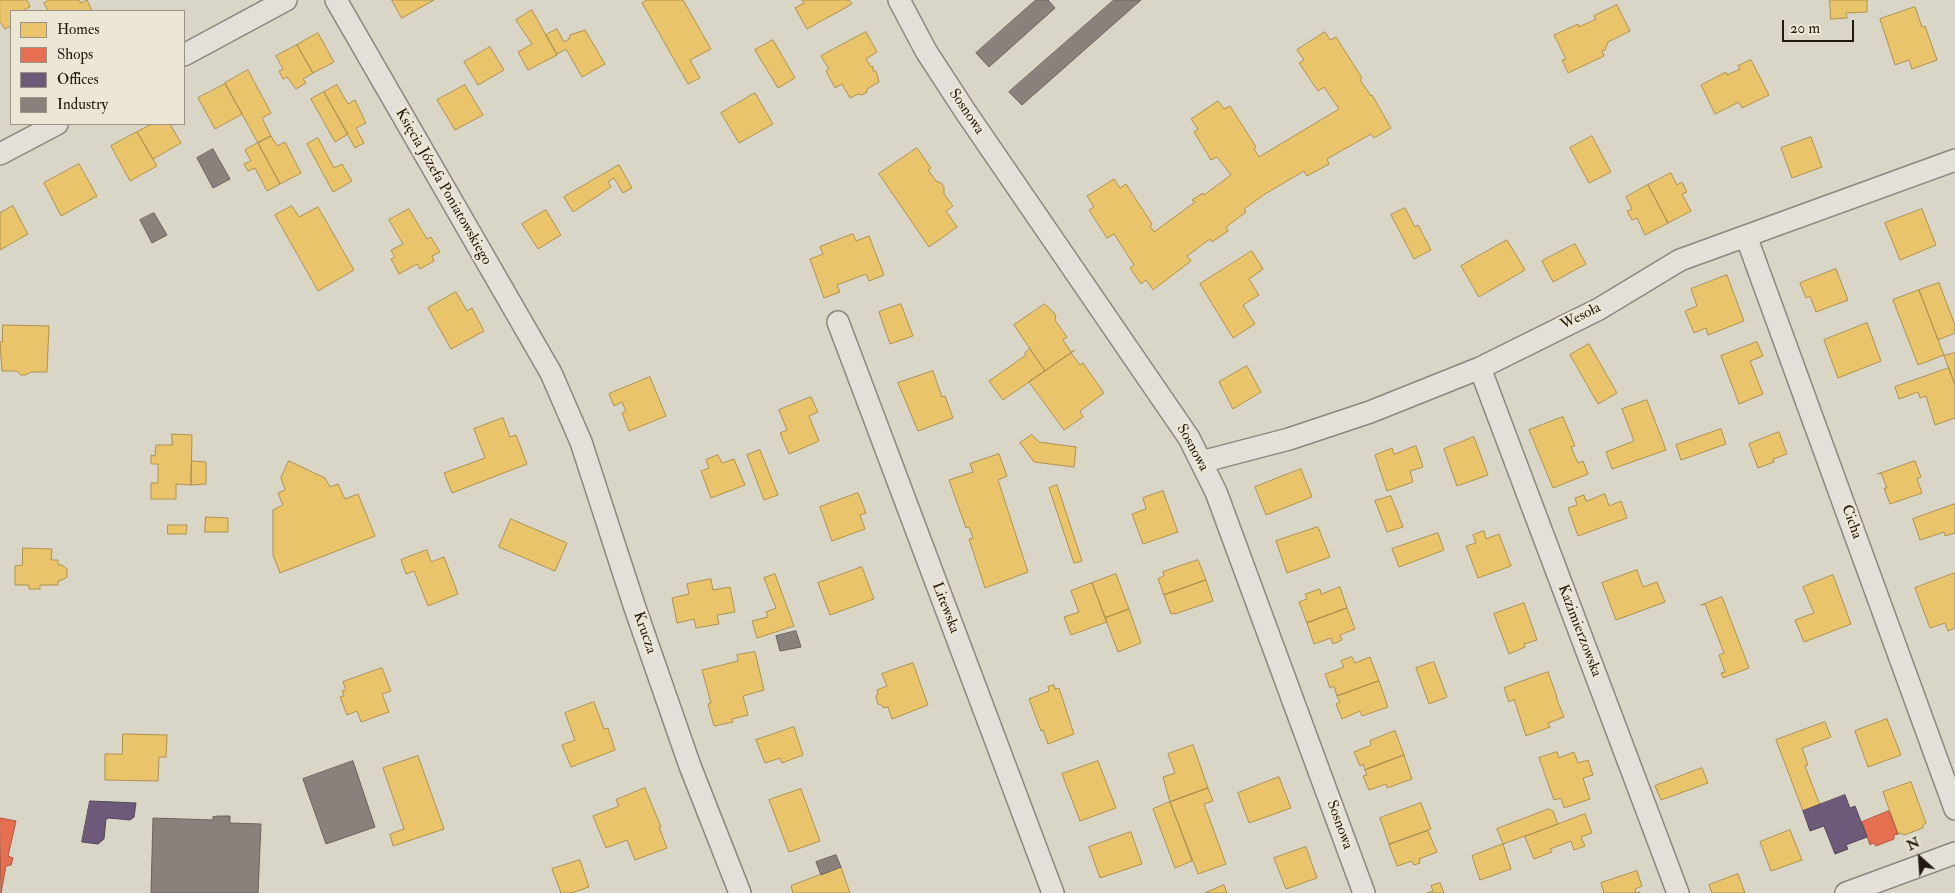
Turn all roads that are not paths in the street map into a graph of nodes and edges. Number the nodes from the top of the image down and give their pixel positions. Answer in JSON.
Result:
{"nodes":[{"id":1,"x":286,"y":0,"type":"edge"},
{"id":2,"x":336,"y":0,"type":"edge"},
{"id":3,"x":899,"y":0,"type":"edge"},
{"id":4,"x":185,"y":54,"type":"edge"},
{"id":5,"x":55,"y":125,"type":"edge"},
{"id":6,"x":0,"y":154,"type":"edge"},
{"id":7,"x":1955,"y":160,"type":"edge"},
{"id":8,"x":1746,"y":236,"type":"junction"},
{"id":9,"x":838,"y":322,"type":"dead end"},
{"id":10,"x":1480,"y":368,"type":"junction"},
{"id":11,"x":550,"y":373,"type":"joint"},
{"id":12,"x":1202,"y":462,"type":"junction"},
{"id":13,"x":1955,"y":809,"type":"edge"},
{"id":14,"x":1955,"y":853,"type":"edge"},
{"id":15,"x":740,"y":893,"type":"edge"},
{"id":16,"x":1053,"y":893,"type":"edge"},
{"id":17,"x":1364,"y":893,"type":"edge"},
{"id":18,"x":1678,"y":893,"type":"edge"},
{"id":19,"x":1846,"y":893,"type":"edge"}],
"edges":[{"from":1,"to":4,"type":"street"},
{"from":2,"to":11,"type":"street","name":"Księcia Józefa Poniatowskiego"},
{"from":3,"to":12,"type":"street","name":"Sosnowa"},
{"from":5,"to":6,"type":"street"},
{"from":7,"to":8,"type":"street","name":"Wesoła"},
{"from":8,"to":10,"type":"street","name":"Wesoła"},
{"from":8,"to":13,"type":"street","name":"Cicha"},
{"from":9,"to":16,"type":"street","name":"Litewska"},
{"from":10,"to":12,"type":"street","name":"Wesoła"},
{"from":10,"to":18,"type":"street","name":"Kazimierzowska"},
{"from":11,"to":15,"type":"street","name":"Krucza"},
{"from":12,"to":17,"type":"street","name":"Sosnowa"},
{"from":14,"to":19,"type":"street"}]}
